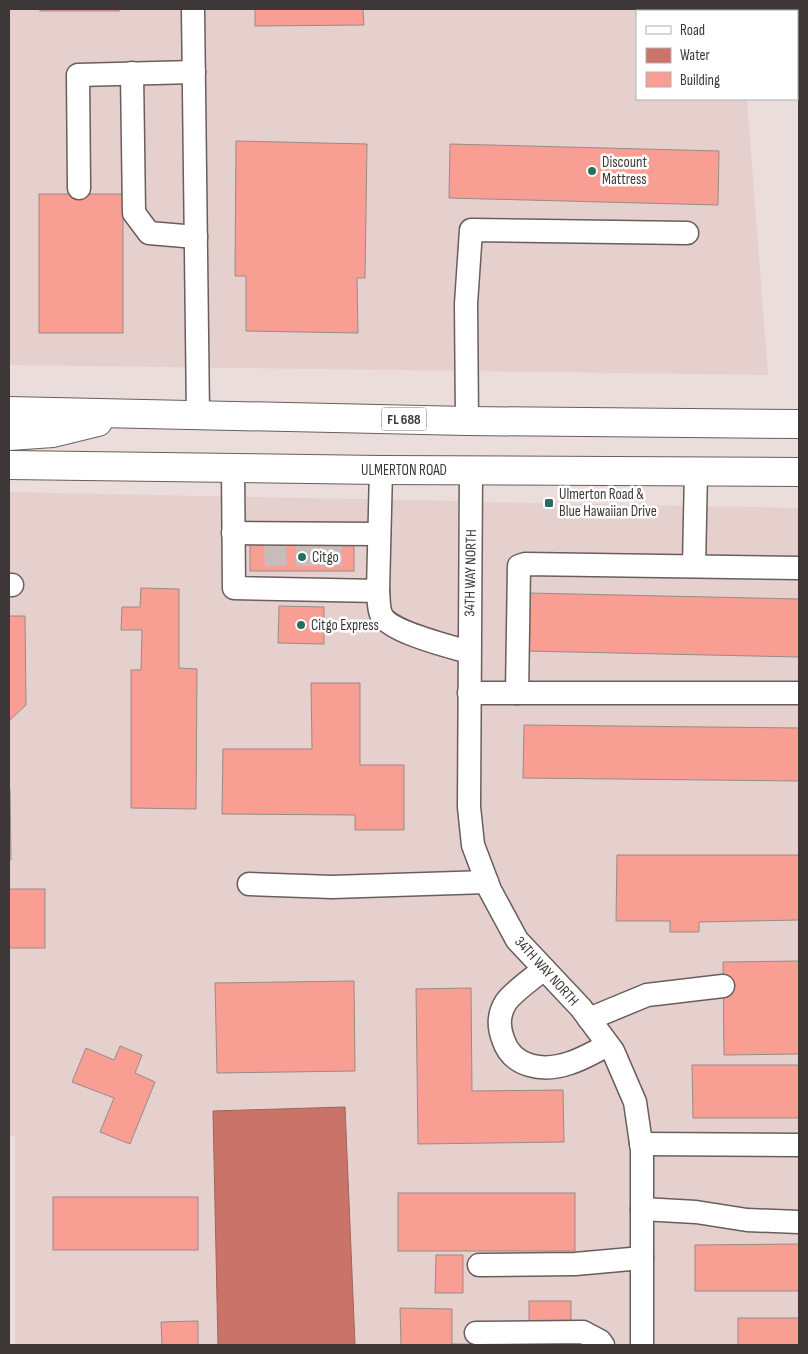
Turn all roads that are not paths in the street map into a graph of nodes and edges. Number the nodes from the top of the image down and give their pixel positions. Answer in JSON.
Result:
{"nodes":[{"id":1,"x":193,"y":9,"type":"edge"},
{"id":2,"x":194,"y":72,"type":"junction"},
{"id":3,"x":132,"y":73,"type":"junction"},
{"id":4,"x":79,"y":188,"type":"dead end"},
{"id":5,"x":688,"y":233,"type":"dead end"},
{"id":6,"x":196,"y":237,"type":"junction"},
{"id":7,"x":9,"y":411,"type":"edge"},
{"id":8,"x":134,"y":413,"type":"junction"},
{"id":9,"x":198,"y":415,"type":"junction"},
{"id":10,"x":467,"y":420,"type":"junction"},
{"id":11,"x":799,"y":424,"type":"edge"},
{"id":12,"x":9,"y":436,"type":"edge"},
{"id":13,"x":9,"y":465,"type":"edge"},
{"id":14,"x":233,"y":468,"type":"junction"},
{"id":15,"x":381,"y":470,"type":"junction"},
{"id":16,"x":471,"y":470,"type":"junction"},
{"id":17,"x":696,"y":471,"type":"junction"},
{"id":18,"x":799,"y":472,"type":"edge"},
{"id":19,"x":233,"y":533,"type":"junction"},
{"id":20,"x":379,"y":534,"type":"junction"},
{"id":21,"x":694,"y":566,"type":"junction"},
{"id":22,"x":799,"y":568,"type":"edge"},
{"id":23,"x":378,"y":591,"type":"junction"},
{"id":24,"x":469,"y":652,"type":"junction"},
{"id":25,"x":469,"y":693,"type":"junction"},
{"id":26,"x":517,"y":693,"type":"junction"},
{"id":27,"x":799,"y":693,"type":"edge"},
{"id":28,"x":487,"y":882,"type":"junction"},
{"id":29,"x":249,"y":884,"type":"dead end"},
{"id":30,"x":544,"y":969,"type":"junction"},
{"id":31,"x":723,"y":986,"type":"dead end"},
{"id":32,"x":589,"y":1019,"type":"junction"},
{"id":33,"x":608,"y":1045,"type":"junction"},
{"id":34,"x":641,"y":1144,"type":"junction"},
{"id":35,"x":799,"y":1145,"type":"edge"},
{"id":36,"x":642,"y":1209,"type":"junction"},
{"id":37,"x":799,"y":1222,"type":"edge"},
{"id":38,"x":642,"y":1258,"type":"junction"},
{"id":39,"x":479,"y":1265,"type":"dead end"},
{"id":40,"x":476,"y":1333,"type":"dead end"},
{"id":41,"x":603,"y":1345,"type":"edge"},
{"id":42,"x":642,"y":1345,"type":"edge"}],
"edges":[{"from":1,"to":2,"type":"street"},
{"from":2,"to":3,"type":"street"},
{"from":2,"to":6,"type":"street"},
{"from":3,"to":4,"type":"street"},
{"from":3,"to":6,"type":"street"},
{"from":5,"to":10,"type":"street"},
{"from":6,"to":9,"type":"street"},
{"from":7,"to":8,"type":"main road","number":"FL 688"},
{"from":8,"to":9,"type":"main road","number":"FL 688"},
{"from":8,"to":12,"type":"main road"},
{"from":9,"to":10,"type":"main road","number":"FL 688"},
{"from":10,"to":11,"type":"main road","number":"FL 688"},
{"from":13,"to":14,"type":"main road","name":"ULMERTON ROAD"},
{"from":14,"to":15,"type":"main road","name":"ULMERTON ROAD"},
{"from":14,"to":19,"type":"street"},
{"from":15,"to":16,"type":"main road","name":"ULMERTON ROAD"},
{"from":15,"to":20,"type":"street"},
{"from":16,"to":17,"type":"main road","name":"ULMERTON ROAD"},
{"from":16,"to":24,"type":"street","name":"34TH WAY NORTH"},
{"from":17,"to":18,"type":"main road","name":"ULMERTON ROAD"},
{"from":17,"to":21,"type":"street"},
{"from":19,"to":20,"type":"street"},
{"from":19,"to":23,"type":"street"},
{"from":20,"to":23,"type":"street"},
{"from":21,"to":22,"type":"street"},
{"from":21,"to":26,"type":"street"},
{"from":23,"to":24,"type":"street"},
{"from":24,"to":25,"type":"street","name":"34TH WAY NORTH"},
{"from":25,"to":26,"type":"street"},
{"from":25,"to":28,"type":"street","name":"34TH WAY NORTH"},
{"from":26,"to":27,"type":"street"},
{"from":28,"to":29,"type":"street"},
{"from":28,"to":30,"type":"street","name":"34TH WAY NORTH"},
{"from":30,"to":32,"type":"street","name":"34TH WAY NORTH"},
{"from":30,"to":33,"type":"street"},
{"from":31,"to":32,"type":"street"},
{"from":32,"to":33,"type":"street","name":"34TH WAY NORTH"},
{"from":33,"to":34,"type":"street","name":"34TH WAY NORTH"},
{"from":34,"to":35,"type":"street"},
{"from":34,"to":36,"type":"street","name":"34TH WAY NORTH"},
{"from":36,"to":37,"type":"street"},
{"from":36,"to":38,"type":"street","name":"34TH WAY NORTH"},
{"from":38,"to":39,"type":"street"},
{"from":38,"to":42,"type":"street","name":"34TH WAY NORTH"},
{"from":40,"to":41,"type":"street"}]}
